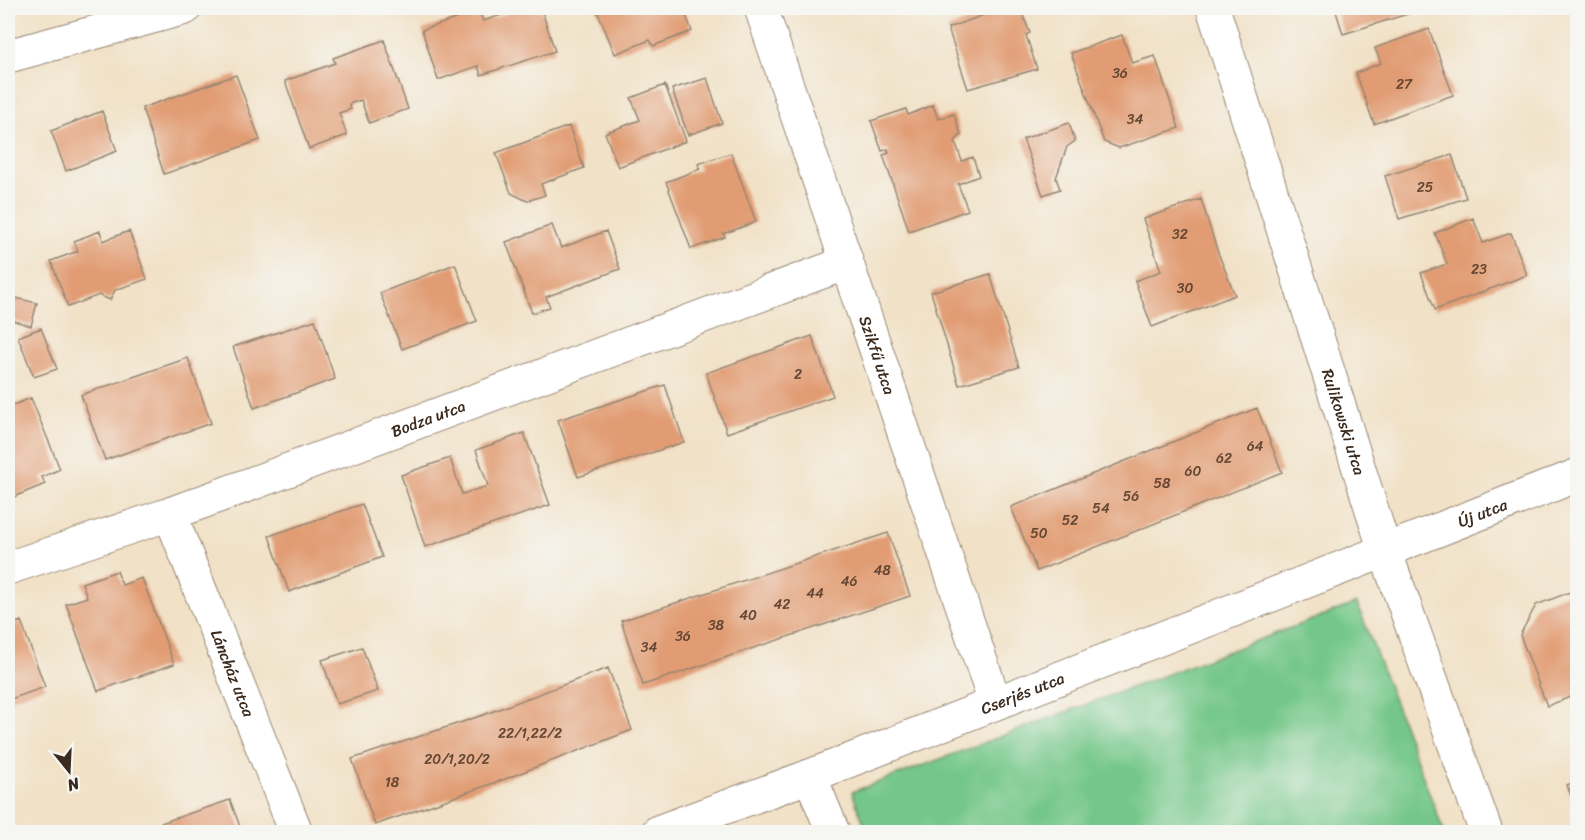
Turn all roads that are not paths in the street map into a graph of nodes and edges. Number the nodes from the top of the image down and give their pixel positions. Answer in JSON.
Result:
{"nodes":[{"id":1,"x":185,"y":8,"type":"edge"},
{"id":2,"x":761,"y":8,"type":"edge"},
{"id":3,"x":1213,"y":8,"type":"edge"},
{"id":4,"x":8,"y":56,"type":"edge"},
{"id":5,"x":846,"y":263,"type":"junction"},
{"id":6,"x":1578,"y":475,"type":"edge"},
{"id":7,"x":170,"y":514,"type":"junction"},
{"id":8,"x":1385,"y":551,"type":"junction"},
{"id":9,"x":8,"y":568,"type":"edge"},
{"id":10,"x":995,"y":703,"type":"junction"},
{"id":11,"x":810,"y":776,"type":"junction"},
{"id":12,"x":296,"y":832,"type":"edge"},
{"id":13,"x":658,"y":832,"type":"edge"},
{"id":14,"x":832,"y":832,"type":"edge"},
{"id":15,"x":1486,"y":832,"type":"edge"}],
"edges":[{"from":1,"to":4,"type":"street"},
{"from":2,"to":5,"type":"street","name":"Szikfű utca"},
{"from":3,"to":8,"type":"street","name":"Rulikowski utca"},
{"from":5,"to":7,"type":"street","name":"Bodza utca"},
{"from":5,"to":10,"type":"street","name":"Szikfű utca"},
{"from":6,"to":8,"type":"street","name":"Új utca"},
{"from":7,"to":9,"type":"street","name":"Bodza utca"},
{"from":7,"to":12,"type":"street","name":"Láncház utca"},
{"from":8,"to":10,"type":"street","name":"Cserjés utca"},
{"from":8,"to":15,"type":"street","name":"Rulikowski utca"},
{"from":10,"to":11,"type":"street","name":"Cserjés utca"},
{"from":11,"to":13,"type":"street","name":"Cserjés utca"},
{"from":11,"to":14,"type":"street"}]}
